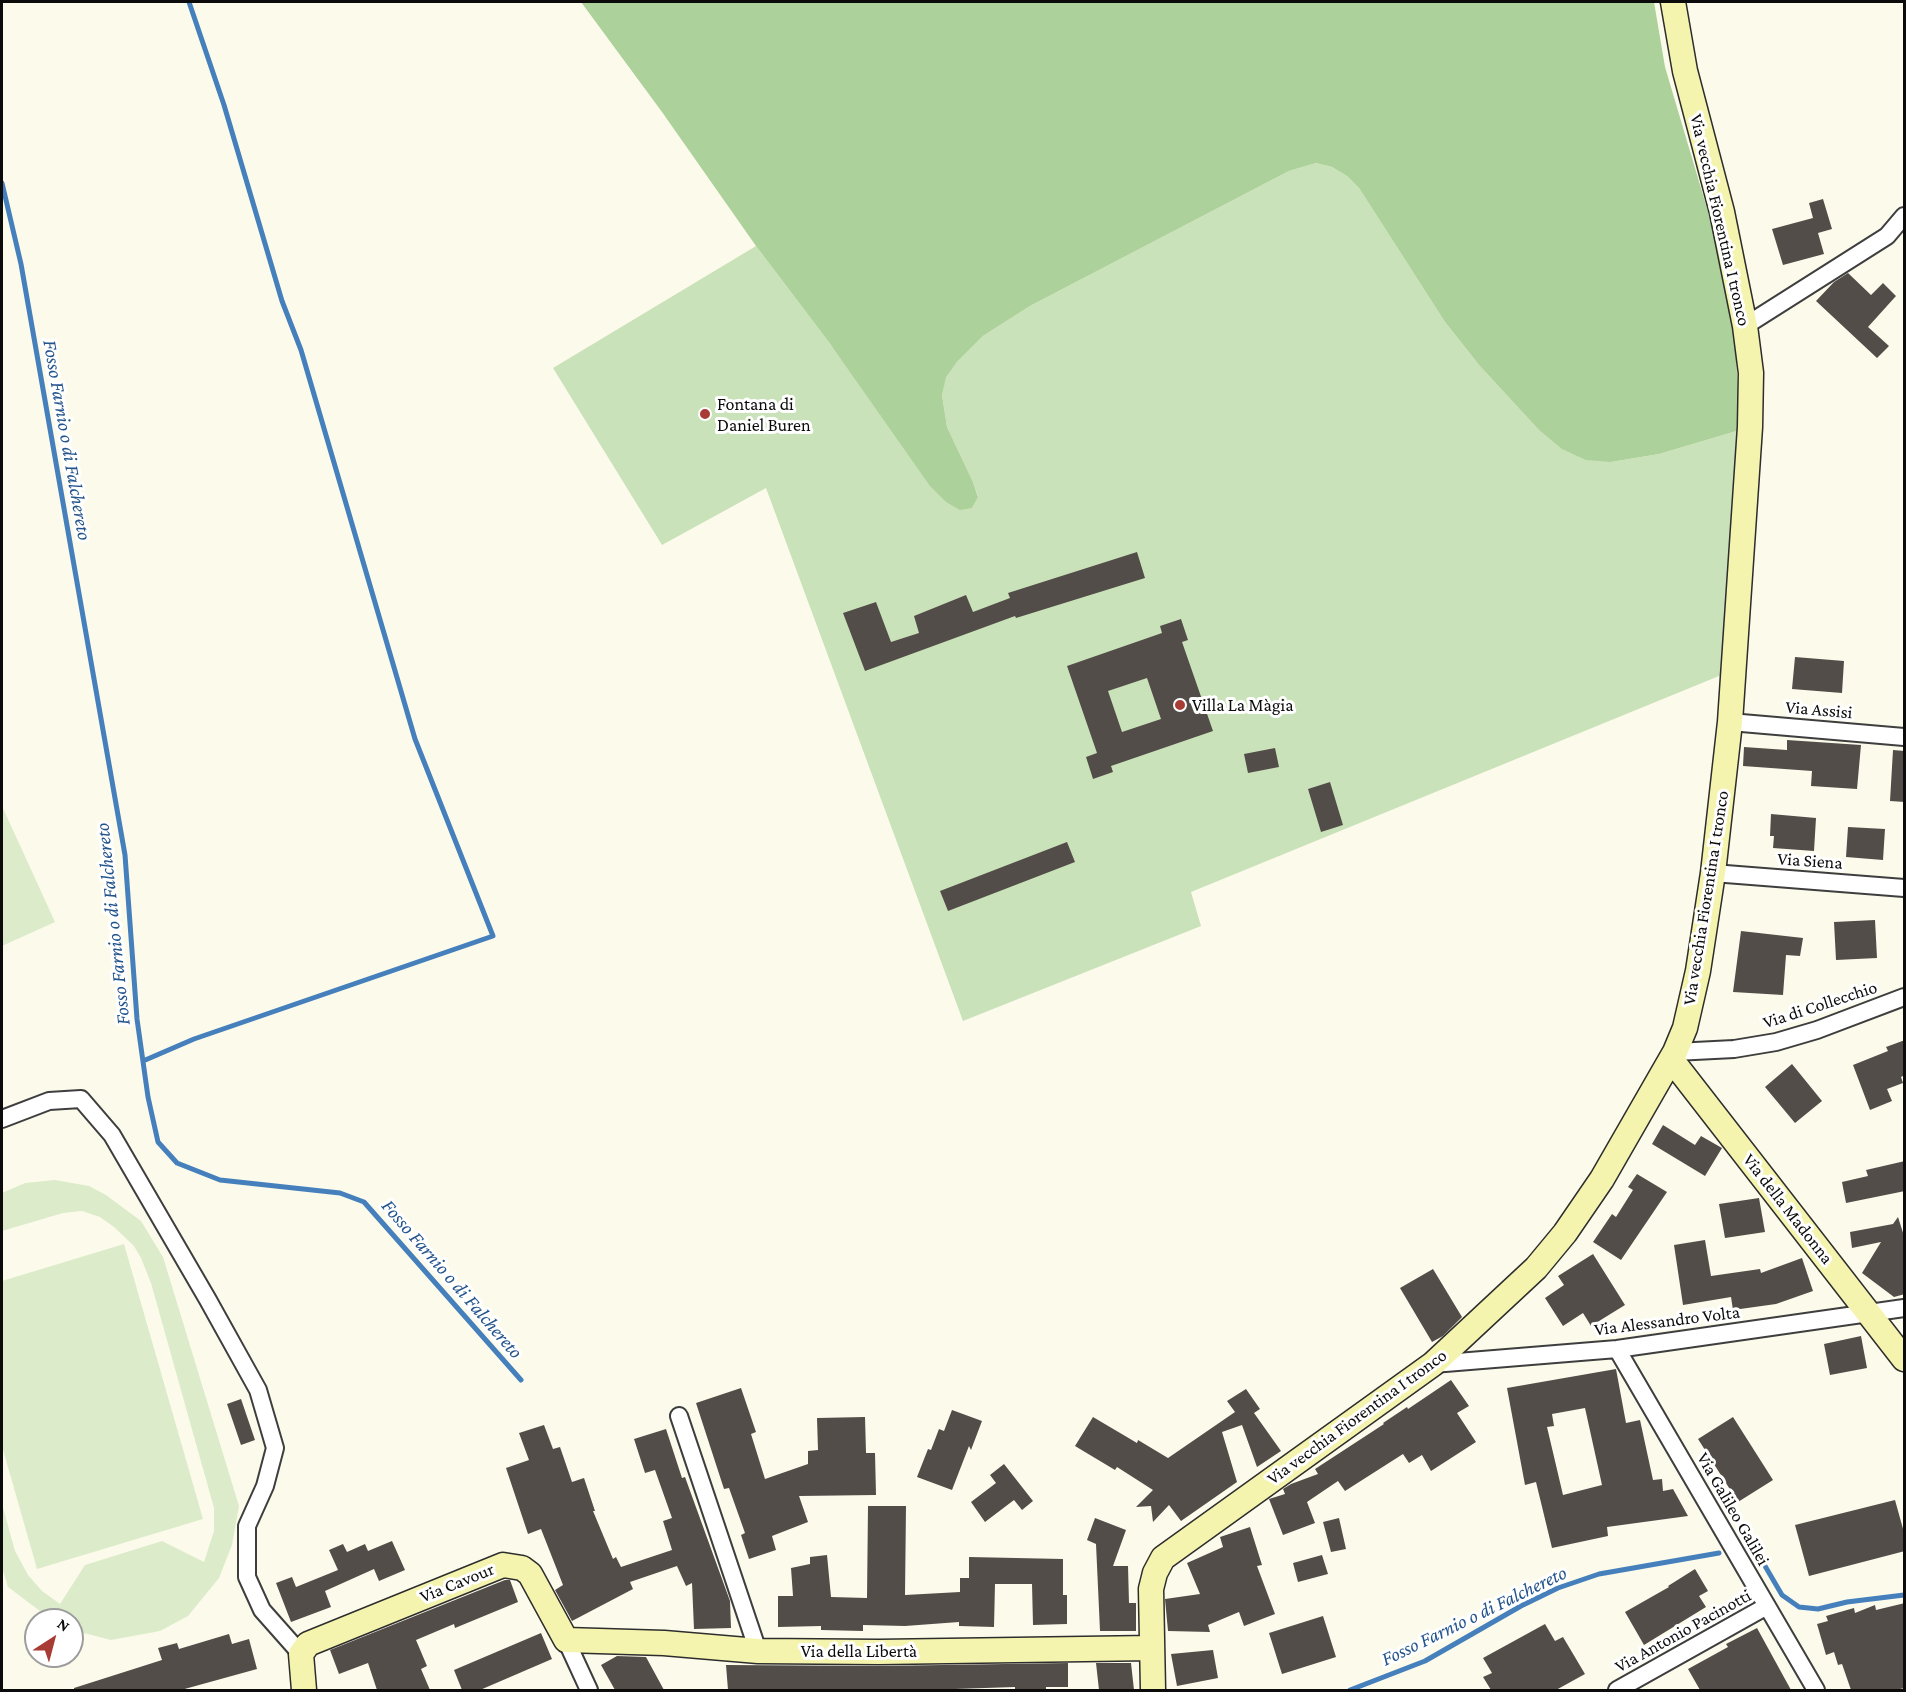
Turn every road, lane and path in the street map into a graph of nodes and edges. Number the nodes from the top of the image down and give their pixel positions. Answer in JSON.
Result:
{"nodes":[{"id":1,"x":1672,"y":2,"type":"edge"},
{"id":2,"x":1905,"y":216,"type":"edge"},
{"id":3,"x":1745,"y":326,"type":"junction"},
{"id":4,"x":1730,"y":722,"type":"junction"},
{"id":5,"x":1905,"y":737,"type":"edge"},
{"id":6,"x":1713,"y":873,"type":"junction"},
{"id":7,"x":1905,"y":888,"type":"edge"},
{"id":8,"x":1905,"y":997,"type":"edge"},
{"id":9,"x":1673,"y":1056,"type":"junction"},
{"id":10,"x":2,"y":1119,"type":"edge"},
{"id":11,"x":1905,"y":1308,"type":"edge"},
{"id":12,"x":1869,"y":1313,"type":"junction"},
{"id":13,"x":1617,"y":1348,"type":"junction"},
{"id":14,"x":1905,"y":1359,"type":"edge"},
{"id":15,"x":1433,"y":1364,"type":"junction"},
{"id":16,"x":679,"y":1416,"type":"dead end"},
{"id":17,"x":1767,"y":1606,"type":"junction"},
{"id":18,"x":566,"y":1640,"type":"junction"},
{"id":19,"x":1152,"y":1647,"type":"junction"},
{"id":20,"x":758,"y":1651,"type":"junction"},
{"id":21,"x":302,"y":1654,"type":"junction"},
{"id":22,"x":304,"y":1690,"type":"edge"},
{"id":23,"x":589,"y":1690,"type":"edge"},
{"id":24,"x":1153,"y":1690,"type":"edge"},
{"id":25,"x":1617,"y":1690,"type":"edge"},
{"id":26,"x":1816,"y":1690,"type":"edge"}],
"edges":[{"from":1,"to":3,"type":"street","name":"Via vecchia Fiorentina I tronco"},
{"from":2,"to":3,"type":"street"},
{"from":3,"to":4,"type":"street","name":"Via vecchia Fiorentina I tronco"},
{"from":4,"to":5,"type":"street","name":"Via Assisi"},
{"from":4,"to":6,"type":"street","name":"Via vecchia Fiorentina I tronco"},
{"from":6,"to":7,"type":"street","name":"Via Siena"},
{"from":6,"to":9,"type":"street","name":"Via vecchia Fiorentina I tronco"},
{"from":8,"to":9,"type":"street","name":"Via di Collecchio"},
{"from":9,"to":12,"type":"street","name":"Via della Madonna"},
{"from":9,"to":15,"type":"street","name":"Via vecchia Fiorentina I tronco"},
{"from":10,"to":21,"type":"street"},
{"from":11,"to":12,"type":"street","name":"Via Alessandro Volta"},
{"from":12,"to":13,"type":"street","name":"Via Alessandro Volta"},
{"from":12,"to":14,"type":"street","name":"Via della Madonna"},
{"from":13,"to":15,"type":"street","name":"Via Alessandro Volta"},
{"from":13,"to":17,"type":"street","name":"Via Galileo Galilei"},
{"from":15,"to":19,"type":"street","name":"Via vecchia Fiorentina I tronco"},
{"from":16,"to":20,"type":"street"},
{"from":17,"to":25,"type":"street","name":"Via Antonio Pacinotti"},
{"from":17,"to":26,"type":"street","name":"Via Galileo Galilei"},
{"from":18,"to":20,"type":"street","name":"Via della Libertà"},
{"from":18,"to":21,"type":"street","name":"Via Cavour"},
{"from":18,"to":23,"type":"street","name":"Via Cavour"},
{"from":19,"to":20,"type":"street","name":"Via della Libertà"},
{"from":19,"to":24,"type":"street","name":"Via vecchia Fiorentina I tronco"},
{"from":21,"to":22,"type":"street"}]}
